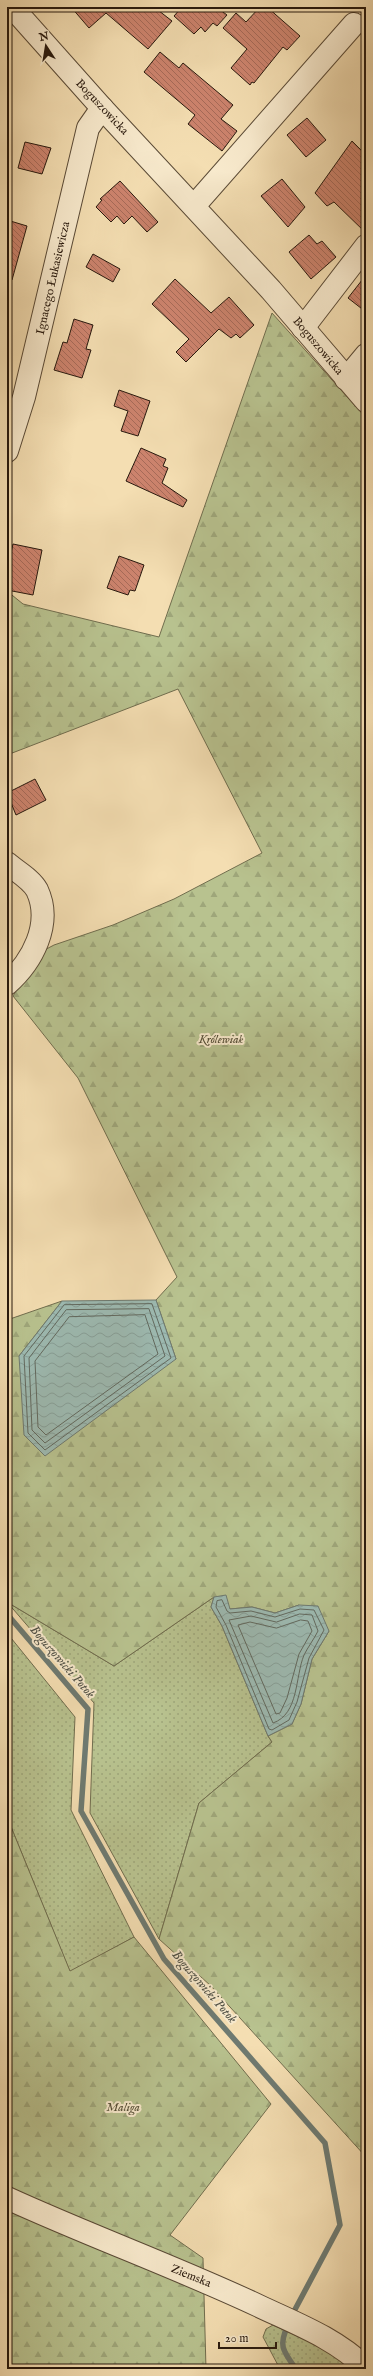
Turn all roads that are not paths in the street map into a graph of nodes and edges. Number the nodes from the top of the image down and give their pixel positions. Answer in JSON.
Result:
{"nodes":[{"id":1,"x":12,"y":7,"type":"edge"},
{"id":2,"x":354,"y":24,"type":"dead end"},
{"id":3,"x":102,"y":108,"type":"junction"},
{"id":4,"x":194,"y":206,"type":"junction"},
{"id":5,"x":366,"y":246,"type":"edge"},
{"id":6,"x":303,"y":328,"type":"junction"},
{"id":7,"x":366,"y":355,"type":"edge"},
{"id":8,"x":346,"y":379,"type":"junction"},
{"id":9,"x":366,"y":401,"type":"edge"},
{"id":10,"x":7,"y":451,"type":"edge"},
{"id":11,"x":7,"y":863,"type":"edge"},
{"id":12,"x":7,"y":984,"type":"edge"},
{"id":13,"x":7,"y":2198,"type":"edge"},
{"id":14,"x":366,"y":2368,"type":"edge"}],
"edges":[{"from":1,"to":3,"type":"street","name":"Boguszowicka"},
{"from":2,"to":4,"type":"street"},
{"from":3,"to":4,"type":"street","name":"Boguszowicka"},
{"from":3,"to":10,"type":"street","name":"Ignacego Łukasiewicza"},
{"from":4,"to":6,"type":"street","name":"Boguszowicka"},
{"from":5,"to":6,"type":"street"},
{"from":6,"to":8,"type":"street","name":"Boguszowicka"},
{"from":7,"to":8,"type":"street","name":"Boguszowicka"},
{"from":8,"to":9,"type":"street","name":"Boguszowicka"},
{"from":11,"to":12,"type":"street"},
{"from":13,"to":14,"type":"street","name":"Ziemska"}]}
